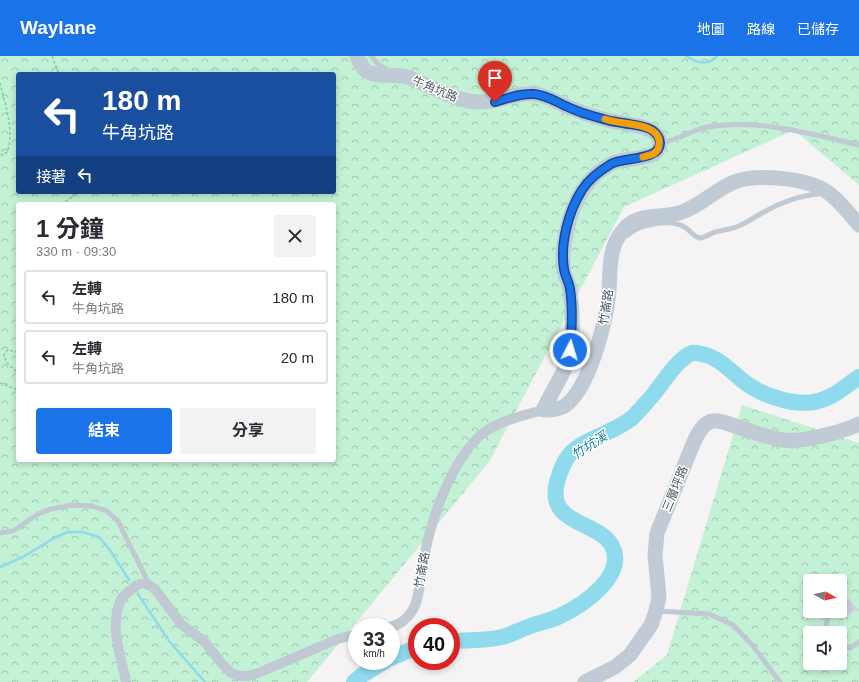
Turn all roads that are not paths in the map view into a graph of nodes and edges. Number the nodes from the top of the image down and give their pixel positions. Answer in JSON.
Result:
{"nodes":[{"id":1,"x":357,"y":56,"type":"edge"},
{"id":2,"x":371,"y":56,"type":"edge"},
{"id":3,"x":393,"y":74,"type":"junction"},
{"id":4,"x":660,"y":143,"type":"junction"},
{"id":5,"x":859,"y":146,"type":"edge"},
{"id":6,"x":829,"y":193,"type":"junction"},
{"id":7,"x":859,"y":225,"type":"edge"},
{"id":8,"x":626,"y":238,"type":"dead end"},
{"id":9,"x":622,"y":243,"type":"dead end"},
{"id":10,"x":610,"y":261,"type":"junction"},
{"id":11,"x":543,"y":410,"type":"junction"},
{"id":12,"x":859,"y":424,"type":"edge"},
{"id":13,"x":0,"y":533,"type":"edge"},
{"id":14,"x":149,"y":584,"type":"junction"},
{"id":15,"x":656,"y":611,"type":"junction"},
{"id":16,"x":400,"y":623,"type":"edge"},
{"id":17,"x":348,"y":637,"type":"edge"},
{"id":18,"x":859,"y":642,"type":"edge"},
{"id":19,"x":847,"y":646,"type":"edge"},
{"id":20,"x":126,"y":682,"type":"edge"},
{"id":21,"x":585,"y":682,"type":"edge"},
{"id":22,"x":780,"y":682,"type":"edge"}],
"edges":[{"from":1,"to":3,"type":"street","name":"牛角坑路"},
{"from":2,"to":3,"type":"lane"},
{"from":3,"to":4,"type":"street","name":"牛角坑路"},
{"from":4,"to":5,"type":"lane"},
{"from":4,"to":11,"type":"street"},
{"from":6,"to":7,"type":"street","name":"竹崙路"},
{"from":6,"to":8,"type":"lane"},
{"from":6,"to":10,"type":"street","name":"竹崙路"},
{"from":9,"to":10,"type":"lane"},
{"from":10,"to":11,"type":"street","name":"竹崙路"},
{"from":11,"to":16,"type":"street","name":"竹崙路"},
{"from":12,"to":15,"type":"street","name":"三層坪路"},
{"from":13,"to":14,"type":"lane"},
{"from":14,"to":17,"type":"street"},
{"from":14,"to":20,"type":"street"},
{"from":15,"to":21,"type":"street","name":"三層坪路"},
{"from":15,"to":22,"type":"lane"},
{"from":18,"to":19,"type":"lane"}]}
